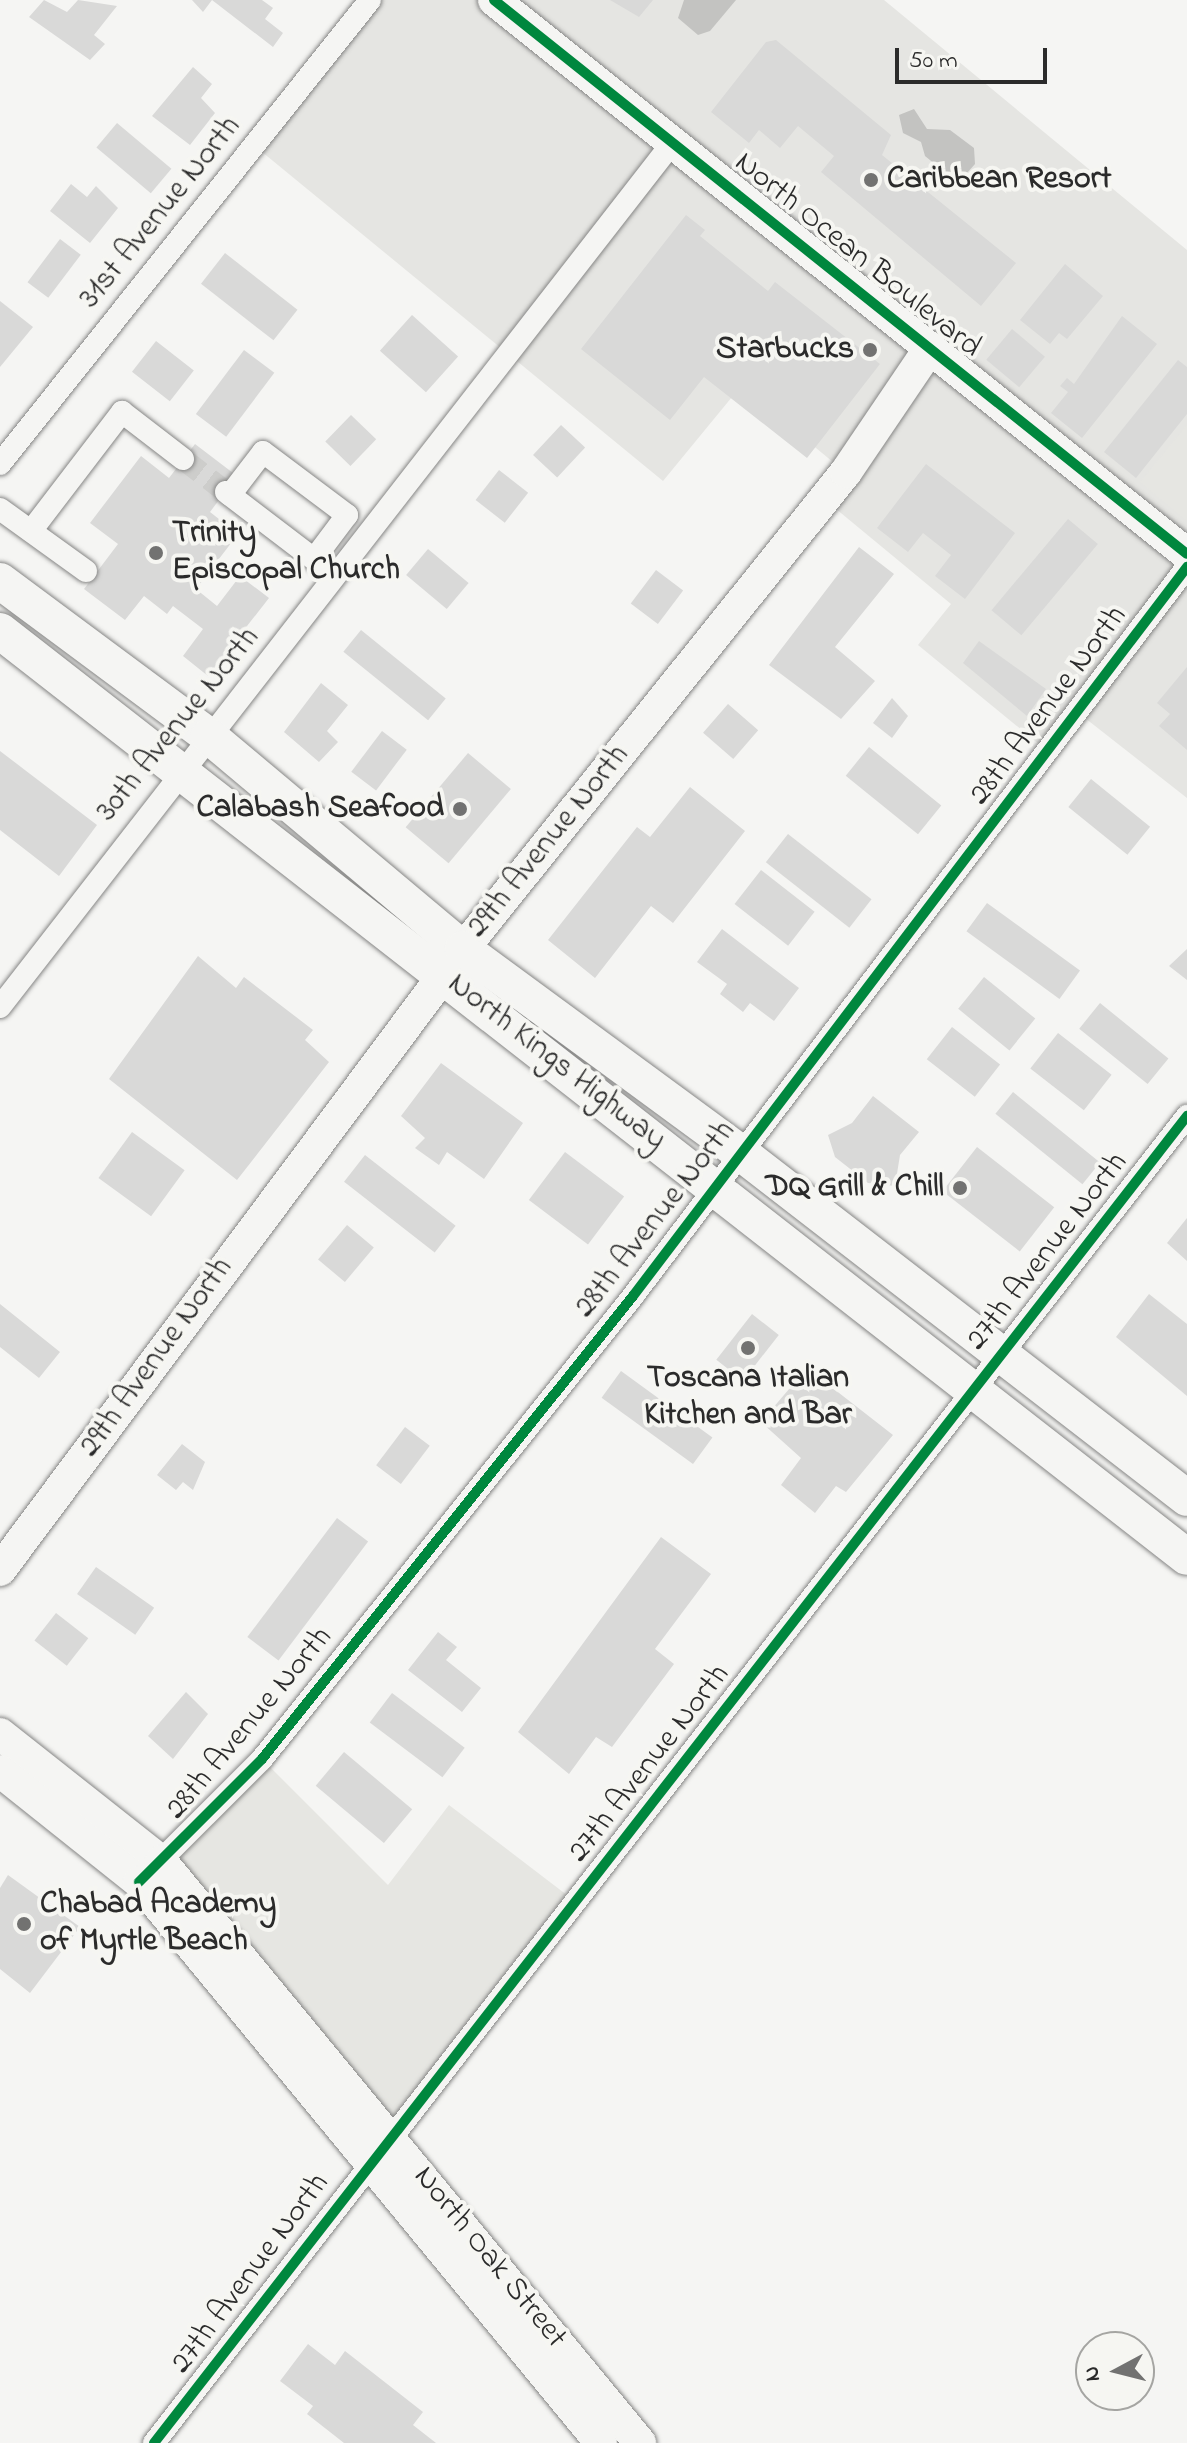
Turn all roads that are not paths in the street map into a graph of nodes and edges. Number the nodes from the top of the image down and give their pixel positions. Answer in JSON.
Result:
{"nodes":[{"id":1,"x":370,"y":0,"type":"edge"},
{"id":2,"x":494,"y":0,"type":"edge"},
{"id":3,"x":673,"y":142,"type":"junction"},
{"id":4,"x":930,"y":348,"type":"junction"},
{"id":5,"x":183,"y":459,"type":"tunnel mouth"},
{"id":6,"x":0,"y":464,"type":"edge"},
{"id":7,"x":0,"y":509,"type":"edge"},
{"id":8,"x":31,"y":531,"type":"junction"},
{"id":9,"x":1187,"y":554,"type":"edge"},
{"id":10,"x":314,"y":559,"type":"junction"},
{"id":11,"x":1187,"y":567,"type":"edge"},
{"id":12,"x":86,"y":571,"type":"dead end"},
{"id":13,"x":339,"y":578,"type":"junction"},
{"id":14,"x":0,"y":581,"type":"edge"},
{"id":15,"x":0,"y":631,"type":"edge"},
{"id":16,"x":209,"y":736,"type":"junction"},
{"id":17,"x":181,"y":771,"type":"junction"},
{"id":18,"x":453,"y":962,"type":"junction"},
{"id":19,"x":0,"y":1007,"type":"edge"},
{"id":20,"x":1187,"y":1116,"type":"edge"},
{"id":21,"x":742,"y":1154,"type":"junction"},
{"id":22,"x":714,"y":1186,"type":"junction"},
{"id":23,"x":998,"y":1355,"type":"junction"},
{"id":24,"x":973,"y":1388,"type":"junction"},
{"id":25,"x":1187,"y":1498,"type":"edge"},
{"id":26,"x":1187,"y":1557,"type":"edge"},
{"id":27,"x":0,"y":1570,"type":"edge"},
{"id":28,"x":0,"y":1734,"type":"edge"},
{"id":29,"x":0,"y":1771,"type":"edge"},
{"id":30,"x":150,"y":1872,"type":"junction"},
{"id":31,"x":382,"y":2147,"type":"junction"},
{"id":32,"x":154,"y":2443,"type":"edge"},
{"id":33,"x":601,"y":2443,"type":"edge"},
{"id":34,"x":640,"y":2443,"type":"edge"}],
"edges":[{"from":1,"to":6,"type":"street","name":"31st Avenue North"},
{"from":2,"to":3,"type":"main road","name":"North Ocean Boulevard"},
{"from":3,"to":4,"type":"main road","name":"North Ocean Boulevard"},
{"from":3,"to":13,"type":"street","name":"30th Avenue North"},
{"from":4,"to":9,"type":"main road","name":"North Ocean Boulevard"},
{"from":4,"to":18,"type":"main road","name":"29th Avenue North"},
{"from":5,"to":8,"type":"street"},
{"from":7,"to":8,"type":"street"},
{"from":8,"to":12,"type":"street"},
{"from":10,"to":10,"type":"street"},
{"from":10,"to":13,"type":"street"},
{"from":11,"to":21,"type":"street","name":"28th Avenue North"},
{"from":13,"to":16,"type":"street","name":"30th Avenue North"},
{"from":14,"to":16,"type":"main road","name":"North Kings Highway"},
{"from":15,"to":17,"type":"main road","name":"North Kings Highway"},
{"from":16,"to":17,"type":"street","name":"30th Avenue North"},
{"from":16,"to":18,"type":"main road","name":"North Kings Highway"},
{"from":17,"to":18,"type":"main road","name":"North Kings Highway"},
{"from":17,"to":19,"type":"street","name":"30th Avenue North"},
{"from":18,"to":21,"type":"main road","name":"North Kings Highway"},
{"from":18,"to":22,"type":"main road","name":"North Kings Highway"},
{"from":18,"to":27,"type":"main road","name":"29th Avenue North"},
{"from":20,"to":23,"type":"street","name":"27th Avenue North"},
{"from":21,"to":22,"type":"street","name":"28th Avenue North"},
{"from":21,"to":23,"type":"main road","name":"North Kings Highway"},
{"from":22,"to":24,"type":"main road","name":"North Kings Highway"},
{"from":22,"to":30,"type":"street","name":"28th Avenue North"},
{"from":23,"to":24,"type":"street","name":"27th Avenue North"},
{"from":23,"to":25,"type":"main road","name":"North Kings Highway"},
{"from":24,"to":26,"type":"main road","name":"North Kings Highway"},
{"from":24,"to":31,"type":"street","name":"27th Avenue North"},
{"from":28,"to":30,"type":"main road","name":"North Oak Street"},
{"from":29,"to":30,"type":"main road","name":"North Oak Street"},
{"from":30,"to":31,"type":"main road","name":"North Oak Street"},
{"from":31,"to":32,"type":"street","name":"27th Avenue North"},
{"from":31,"to":33,"type":"main road","name":"North Oak Street"},
{"from":31,"to":34,"type":"main road","name":"North Oak Street"}]}
